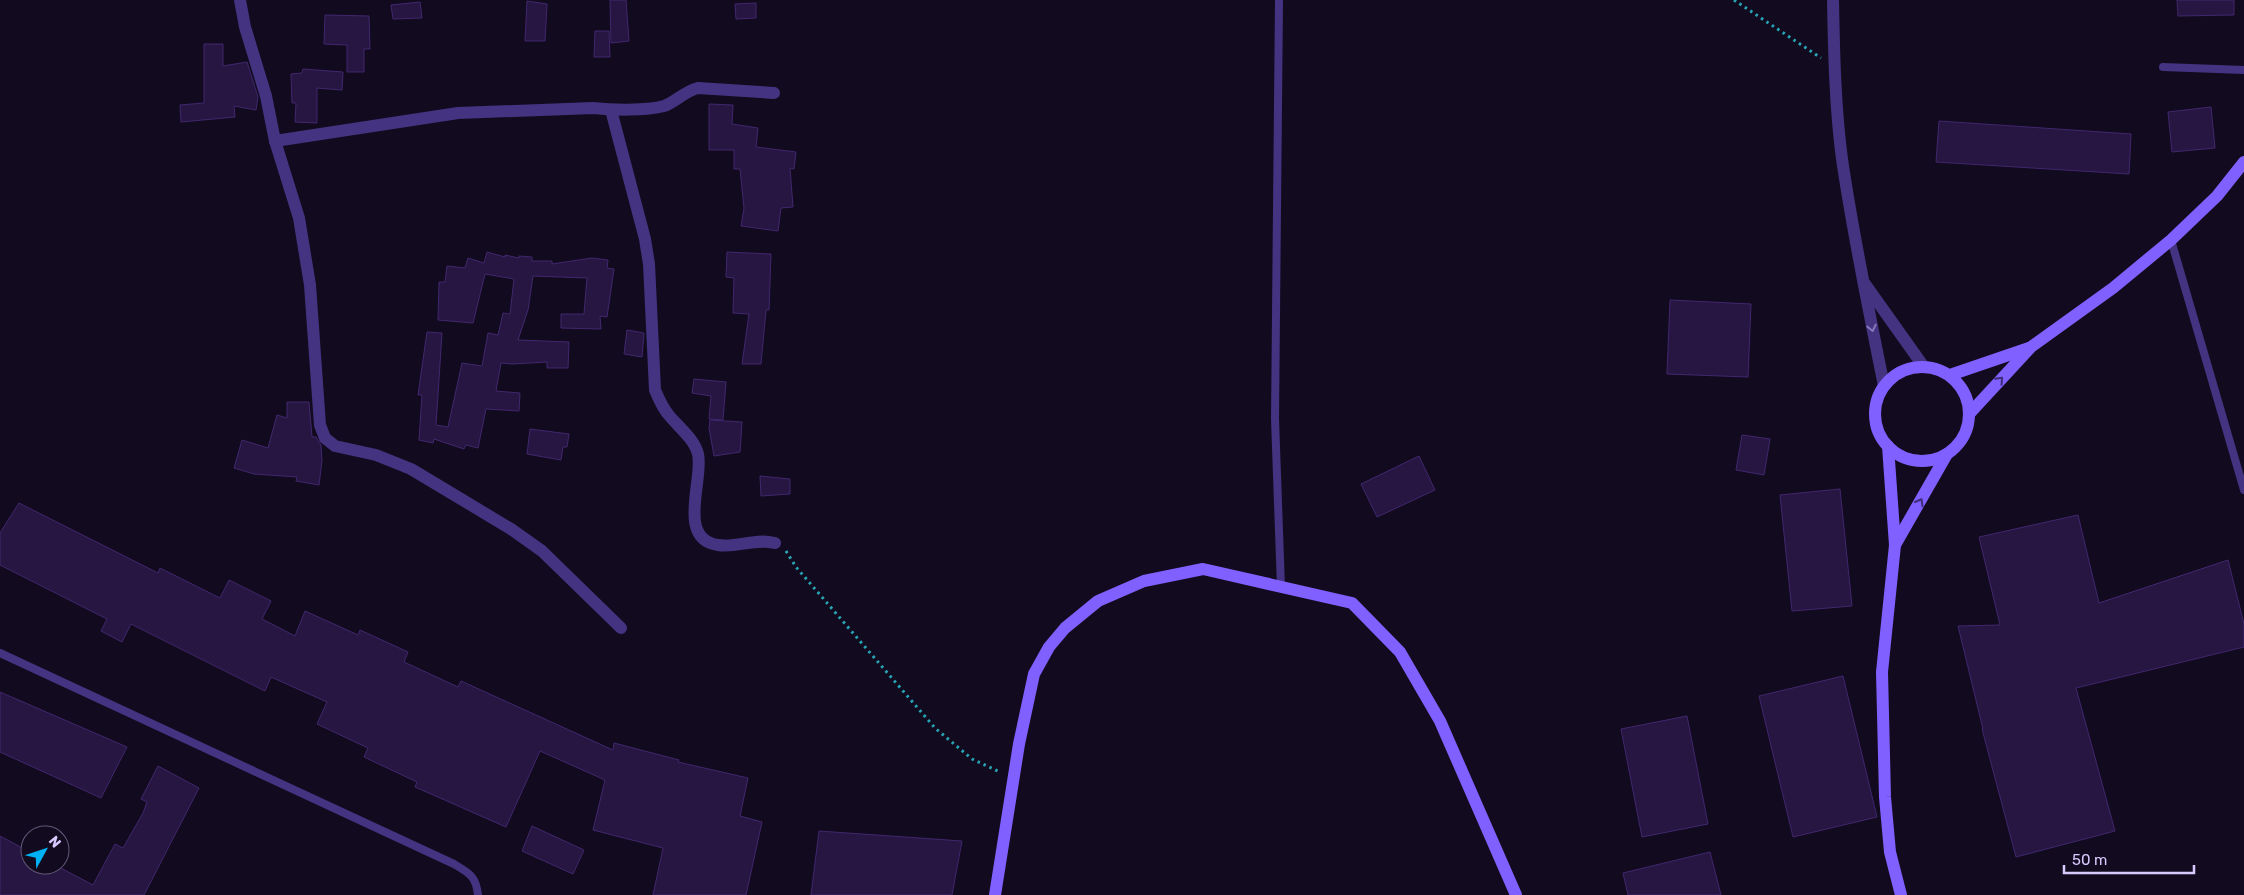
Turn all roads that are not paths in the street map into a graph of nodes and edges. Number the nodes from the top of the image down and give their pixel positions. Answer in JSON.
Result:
{"nodes":[{"id":1,"x":240,"y":0,"type":"edge"},
{"id":2,"x":1279,"y":0,"type":"edge"},
{"id":3,"x":1833,"y":0,"type":"edge"},
{"id":4,"x":2163,"y":67,"type":"dead end"},
{"id":5,"x":2244,"y":70,"type":"edge"},
{"id":6,"x":774,"y":93,"type":"dead end"},
{"id":7,"x":611,"y":110,"type":"junction"},
{"id":8,"x":275,"y":141,"type":"junction"},
{"id":9,"x":2244,"y":162,"type":"edge"},
{"id":10,"x":2171,"y":240,"type":"junction"},
{"id":11,"x":1862,"y":280,"type":"junction"},
{"id":12,"x":2031,"y":347,"type":"junction"},
{"id":13,"x":1924,"y":366,"type":"junction"},
{"id":14,"x":1950,"y":375,"type":"junction"},
{"id":15,"x":1884,"y":386,"type":"junction"},
{"id":16,"x":1970,"y":413,"type":"junction"},
{"id":17,"x":1888,"y":446,"type":"junction"},
{"id":18,"x":1948,"y":454,"type":"junction"},
{"id":19,"x":2244,"y":490,"type":"edge"},
{"id":20,"x":776,"y":543,"type":"road end"},
{"id":21,"x":1895,"y":545,"type":"junction"},
{"id":22,"x":1281,"y":587,"type":"junction"},
{"id":23,"x":621,"y":628,"type":"dead end"},
{"id":24,"x":0,"y":653,"type":"edge"},
{"id":25,"x":478,"y":895,"type":"edge"},
{"id":26,"x":995,"y":895,"type":"edge"},
{"id":27,"x":1516,"y":895,"type":"edge"},
{"id":28,"x":1901,"y":895,"type":"edge"}],
"edges":[{"from":1,"to":8,"type":"street"},
{"from":2,"to":22,"type":"lane"},
{"from":3,"to":11,"type":"street"},
{"from":4,"to":5,"type":"lane"},
{"from":6,"to":7,"type":"street"},
{"from":7,"to":8,"type":"street"},
{"from":7,"to":20,"type":"street"},
{"from":8,"to":23,"type":"street"},
{"from":9,"to":10,"type":"main road"},
{"from":10,"to":12,"type":"main road"},
{"from":10,"to":19,"type":"lane"},
{"from":11,"to":13,"type":"street"},
{"from":11,"to":15,"type":"street","one_way":true},
{"from":12,"to":14,"type":"main road"},
{"from":16,"to":12,"type":"main road","one_way":true},
{"from":13,"to":14,"type":"main road"},
{"from":13,"to":15,"type":"main road"},
{"from":14,"to":16,"type":"main road"},
{"from":15,"to":17,"type":"main road"},
{"from":16,"to":18,"type":"main road"},
{"from":17,"to":18,"type":"main road"},
{"from":17,"to":21,"type":"main road"},
{"from":21,"to":18,"type":"main road","one_way":true},
{"from":21,"to":28,"type":"main road"},
{"from":22,"to":26,"type":"main road"},
{"from":22,"to":27,"type":"main road"},
{"from":24,"to":25,"type":"lane"}]}
